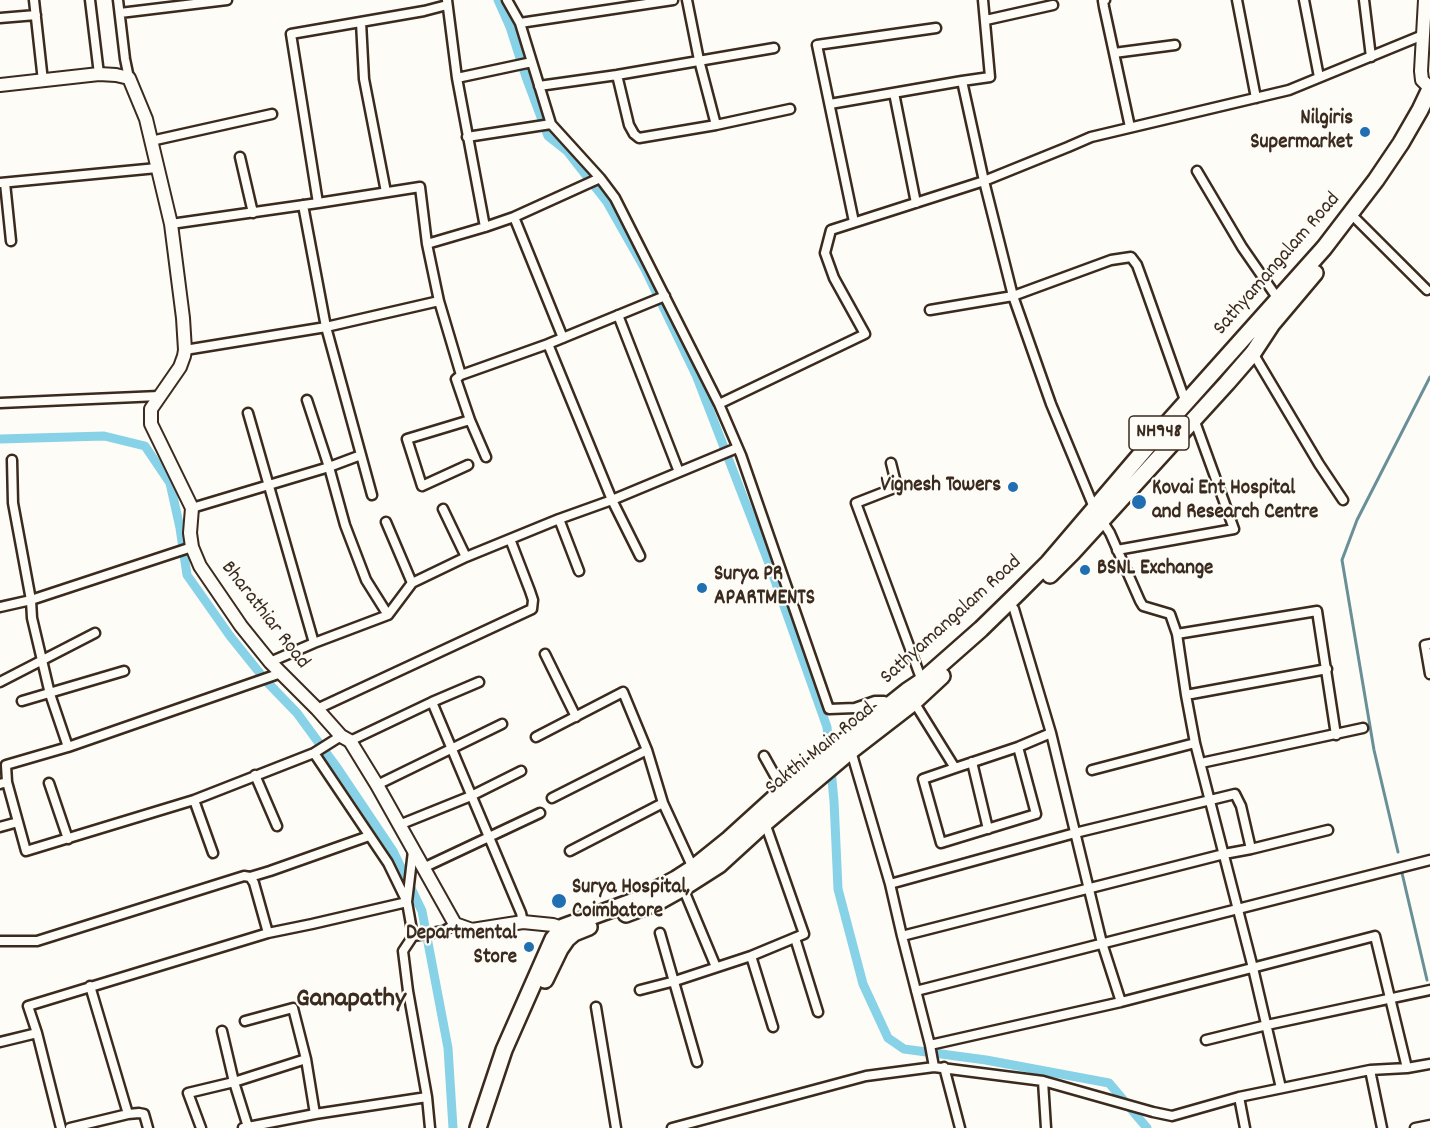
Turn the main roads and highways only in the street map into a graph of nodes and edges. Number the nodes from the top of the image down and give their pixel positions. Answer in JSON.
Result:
{"nodes":[{"id":1,"x":1425,"y":0,"type":"edge"},
{"id":2,"x":0,"y":85,"type":"edge"},
{"id":3,"x":1430,"y":88,"type":"edge"},
{"id":4,"x":1430,"y":113,"type":"edge"},
{"id":5,"x":1098,"y":515,"type":"junction"},
{"id":6,"x":849,"y":748,"type":"junction"},
{"id":7,"x":813,"y":775,"type":"junction"},
{"id":8,"x":568,"y":930,"type":"junction"},
{"id":9,"x":478,"y":1128,"type":"edge"},
{"id":10,"x":486,"y":1128,"type":"edge"}],
"edges":[{"from":1,"to":3,"type":"main road"},
{"from":2,"to":8,"type":"main road","name":"Bharathiar Road"},
{"from":3,"to":5,"type":"highway","name":"Sathyamangalam Road","number":"NH948"},
{"from":4,"to":5,"type":"highway","name":"Sakthi Main Road","number":"NH948"},
{"from":5,"to":6,"type":"highway","name":"Sathyamangalam Road","number":"NH948"},
{"from":5,"to":6,"type":"highway","name":"Sakthi Main Road","number":"NH948"},
{"from":6,"to":7,"type":"highway","name":"Sakthi Main Road","number":"NH948"},
{"from":7,"to":8,"type":"highway","number":"NH948"},
{"from":7,"to":8,"type":"highway","name":"Sakthi Main Road","number":"NH948"},
{"from":8,"to":9,"type":"highway"},
{"from":8,"to":10,"type":"highway"}]}
